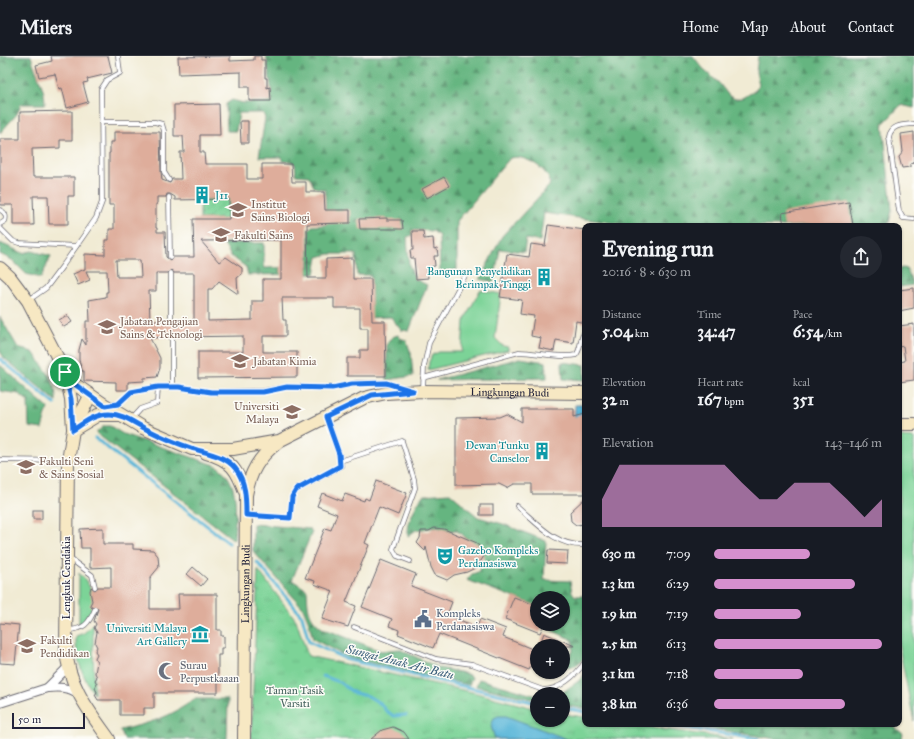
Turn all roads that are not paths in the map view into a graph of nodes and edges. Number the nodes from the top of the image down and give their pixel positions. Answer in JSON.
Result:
{"nodes":[{"id":1,"x":118,"y":56,"type":"edge"},
{"id":2,"x":101,"y":122,"type":"junction"},
{"id":3,"x":914,"y":124,"type":"edge"},
{"id":4,"x":169,"y":180,"type":"dead end"},
{"id":5,"x":169,"y":197,"type":"dead end"},
{"id":6,"x":0,"y":210,"type":"edge"},
{"id":7,"x":914,"y":219,"type":"edge"},
{"id":8,"x":0,"y":224,"type":"edge"},
{"id":9,"x":0,"y":228,"type":"edge"},
{"id":10,"x":76,"y":246,"type":"junction"},
{"id":11,"x":170,"y":257,"type":"dead end"},
{"id":12,"x":0,"y":268,"type":"edge"},
{"id":13,"x":171,"y":273,"type":"dead end"},
{"id":14,"x":466,"y":274,"type":"dead end"},
{"id":15,"x":28,"y":301,"type":"junction"},
{"id":16,"x":171,"y":321,"type":"dead end"},
{"id":17,"x":582,"y":335,"type":"edge"},
{"id":18,"x":172,"y":337,"type":"dead end"},
{"id":19,"x":65,"y":372,"type":"junction"},
{"id":20,"x":423,"y":378,"type":"junction"},
{"id":21,"x":158,"y":387,"type":"junction"},
{"id":22,"x":172,"y":387,"type":"junction"},
{"id":23,"x":418,"y":391,"type":"junction"},
{"id":24,"x":582,"y":393,"type":"edge"},
{"id":25,"x":90,"y":396,"type":"junction"},
{"id":26,"x":105,"y":406,"type":"junction"},
{"id":27,"x":326,"y":417,"type":"junction"},
{"id":28,"x":126,"y":418,"type":"junction"},
{"id":29,"x":902,"y":424,"type":"edge"},
{"id":30,"x":914,"y":424,"type":"edge"},
{"id":31,"x":73,"y":430,"type":"junction"},
{"id":32,"x":279,"y":440,"type":"junction"},
{"id":33,"x":192,"y":449,"type":"junction"},
{"id":34,"x":0,"y":460,"type":"edge"},
{"id":35,"x":68,"y":461,"type":"junction"},
{"id":36,"x":340,"y":461,"type":"junction"},
{"id":37,"x":246,"y":494,"type":"junction"},
{"id":38,"x":517,"y":506,"type":"dead end"},
{"id":39,"x":246,"y":515,"type":"junction"},
{"id":40,"x":582,"y":545,"type":"edge"},
{"id":41,"x":67,"y":557,"type":"junction"},
{"id":42,"x":410,"y":561,"type":"dead end"},
{"id":43,"x":94,"y":587,"type":"dead end"},
{"id":44,"x":95,"y":609,"type":"dead end"},
{"id":45,"x":354,"y":626,"type":"dead end"},
{"id":46,"x":66,"y":630,"type":"junction"},
{"id":47,"x":582,"y":665,"type":"edge"},
{"id":48,"x":68,"y":667,"type":"junction"},
{"id":49,"x":47,"y":688,"type":"junction"},
{"id":50,"x":79,"y":694,"type":"junction"},
{"id":51,"x":0,"y":703,"type":"edge"},
{"id":52,"x":109,"y":739,"type":"edge"},
{"id":53,"x":244,"y":739,"type":"edge"}],
"edges":[{"from":1,"to":2,"type":"lane"},
{"from":2,"to":4,"type":"lane"},
{"from":2,"to":10,"type":"lane"},
{"from":3,"to":7,"type":"lane"},
{"from":5,"to":11,"type":"lane"},
{"from":6,"to":8,"type":"lane"},
{"from":9,"to":10,"type":"lane"},
{"from":10,"to":15,"type":"lane"},
{"from":12,"to":15,"type":"street"},
{"from":13,"to":16,"type":"lane"},
{"from":14,"to":20,"type":"lane"},
{"from":15,"to":19,"type":"street"},
{"from":17,"to":20,"type":"lane"},
{"from":18,"to":22,"type":"lane"},
{"from":19,"to":25,"type":"street"},
{"from":19,"to":31,"type":"street","name":"Lengkuk Cendakia"},
{"from":20,"to":23,"type":"lane"},
{"from":21,"to":22,"type":"lane"},
{"from":21,"to":26,"type":"lane"},
{"from":21,"to":28,"type":"lane"},
{"from":22,"to":23,"type":"lane"},
{"from":23,"to":24,"type":"street","name":"Lingkungan Budi"},
{"from":23,"to":27,"type":"street","name":"Lingkungan Budi"},
{"from":25,"to":26,"type":"street"},
{"from":25,"to":31,"type":"street","name":"Lengkuk Cendakia"},
{"from":26,"to":28,"type":"street"},
{"from":27,"to":32,"type":"street","name":"Lingkungan Budi"},
{"from":27,"to":36,"type":"lane"},
{"from":28,"to":31,"type":"street"},
{"from":28,"to":33,"type":"street","name":"Lingkungan Budi"},
{"from":29,"to":30,"type":"street"},
{"from":31,"to":35,"type":"street","name":"Lengkuk Cendakia"},
{"from":32,"to":33,"type":"street","name":"Lingkungan Budi"},
{"from":32,"to":37,"type":"street","name":"Lingkungan Budi"},
{"from":33,"to":37,"type":"street"},
{"from":34,"to":35,"type":"lane"},
{"from":35,"to":41,"type":"street","name":"Lengkuk Cendakia"},
{"from":36,"to":39,"type":"lane"},
{"from":36,"to":42,"type":"lane"},
{"from":37,"to":39,"type":"street","name":"Lingkungan Budi"},
{"from":38,"to":40,"type":"lane"},
{"from":39,"to":53,"type":"street","name":"Lingkungan Budi"},
{"from":41,"to":43,"type":"lane"},
{"from":41,"to":46,"type":"street","name":"Lengkuk Cendakia"},
{"from":44,"to":46,"type":"lane"},
{"from":45,"to":47,"type":"lane"},
{"from":46,"to":48,"type":"street","name":"Lengkuk Cendakia"},
{"from":48,"to":49,"type":"street"},
{"from":48,"to":50,"type":"street","name":"Lengkuk Cendakia"},
{"from":49,"to":50,"type":"street"},
{"from":49,"to":51,"type":"street"},
{"from":50,"to":52,"type":"street","name":"Lengkuk Cendakia"}]}
